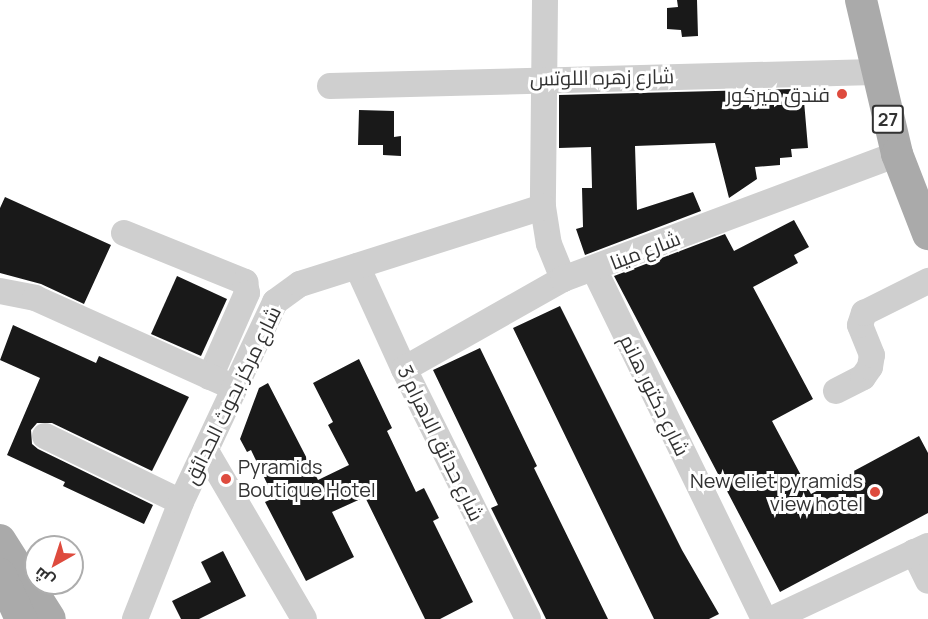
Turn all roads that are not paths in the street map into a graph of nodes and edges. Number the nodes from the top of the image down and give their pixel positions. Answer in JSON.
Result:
{"nodes":[{"id":1,"x":544,"y":0,"type":"edge"},
{"id":2,"x":861,"y":0,"type":"edge"},
{"id":3,"x":875,"y":72,"type":"junction"},
{"id":4,"x":543,"y":78,"type":"junction"},
{"id":5,"x":330,"y":86,"type":"dead end"},
{"id":6,"x":897,"y":154,"type":"junction"},
{"id":7,"x":543,"y":207,"type":"junction"},
{"id":8,"x":124,"y":233,"type":"dead end"},
{"id":9,"x":928,"y":234,"type":"edge"},
{"id":10,"x":357,"y":266,"type":"junction"},
{"id":11,"x":594,"y":269,"type":"junction"},
{"id":12,"x":563,"y":279,"type":"junction"},
{"id":13,"x":928,"y":281,"type":"edge"},
{"id":14,"x":0,"y":291,"type":"edge"},
{"id":15,"x":404,"y":369,"type":"junction"},
{"id":16,"x":210,"y":376,"type":"junction"},
{"id":17,"x":235,"y":388,"type":"junction"},
{"id":18,"x":836,"y":391,"type":"dead end"},
{"id":19,"x":45,"y":435,"type":"dead end"},
{"id":20,"x":206,"y":451,"type":"junction"},
{"id":21,"x":181,"y":502,"type":"junction"},
{"id":22,"x":0,"y":540,"type":"edge"},
{"id":23,"x":921,"y":549,"type":"edge"},
{"id":24,"x":0,"y":574,"type":"edge"},
{"id":25,"x":928,"y":581,"type":"edge"},
{"id":26,"x":21,"y":619,"type":"edge"},
{"id":27,"x":50,"y":619,"type":"edge"},
{"id":28,"x":135,"y":619,"type":"edge"},
{"id":29,"x":304,"y":619,"type":"edge"},
{"id":30,"x":528,"y":619,"type":"edge"},
{"id":31,"x":764,"y":619,"type":"edge"},
{"id":32,"x":772,"y":619,"type":"edge"}],
"edges":[{"from":1,"to":4,"type":"street"},
{"from":2,"to":3,"type":"main road","number":"27"},
{"from":3,"to":4,"type":"street","name":"شارع زهره اللوتس"},
{"from":3,"to":6,"type":"main road","number":"27"},
{"from":4,"to":5,"type":"street","name":"شارع زهره اللوتس"},
{"from":4,"to":7,"type":"street"},
{"from":6,"to":9,"type":"main road","number":"27"},
{"from":6,"to":11,"type":"street","name":"شارع مينا"},
{"from":7,"to":10,"type":"street","name":"شارع مركز بحوث الحدائق"},
{"from":7,"to":12,"type":"street"},
{"from":8,"to":16,"type":"street"},
{"from":10,"to":15,"type":"street","name":"شارع حدائق الاهرام 3"},
{"from":10,"to":17,"type":"street","name":"شارع مركز بحوث الحدائق"},
{"from":11,"to":12,"type":"street","name":"شارع مينا"},
{"from":11,"to":31,"type":"street","name":"شارع دكتور هانم"},
{"from":12,"to":15,"type":"street","name":"شارع مينا"},
{"from":13,"to":18,"type":"street"},
{"from":14,"to":16,"type":"street"},
{"from":15,"to":30,"type":"street","name":"شارع حدائق الاهرام 3"},
{"from":16,"to":17,"type":"street"},
{"from":17,"to":20,"type":"street","name":"شارع مركز بحوث الحدائق"},
{"from":19,"to":21,"type":"street"},
{"from":20,"to":21,"type":"street","name":"شارع مركز بحوث الحدائق"},
{"from":20,"to":29,"type":"street"},
{"from":21,"to":28,"type":"street","name":"شارع مركز بحوث الحدائق"},
{"from":22,"to":27,"type":"main road"},
{"from":23,"to":25,"type":"street"},
{"from":23,"to":32,"type":"street"},
{"from":24,"to":26,"type":"main road"}]}
